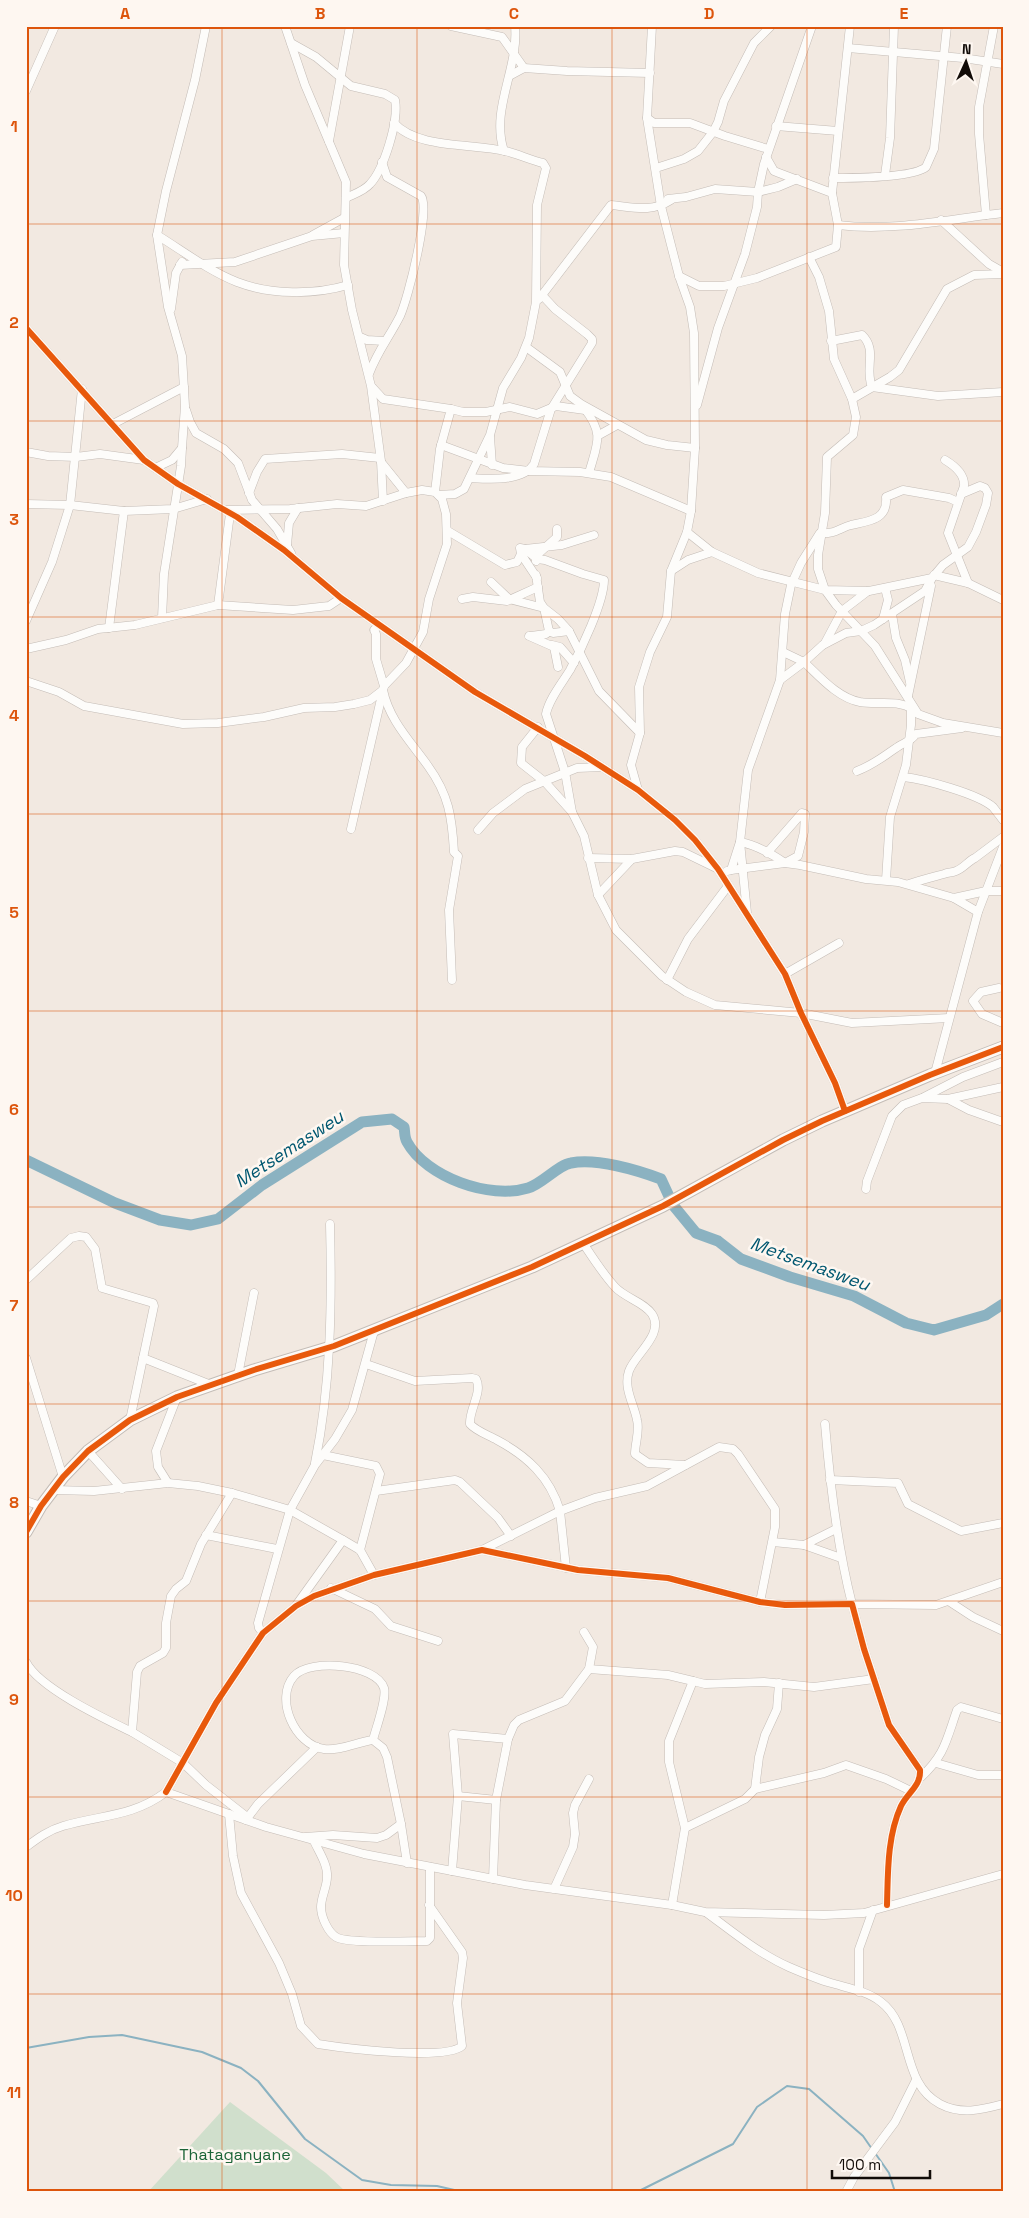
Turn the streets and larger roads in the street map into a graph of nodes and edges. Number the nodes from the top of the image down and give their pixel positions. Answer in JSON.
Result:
{"nodes":[{"id":1,"x":55,"y":26,"type":"edge"},
{"id":2,"x":206,"y":26,"type":"edge"},
{"id":3,"x":285,"y":26,"type":"edge"},
{"id":4,"x":350,"y":26,"type":"edge"},
{"id":5,"x":451,"y":26,"type":"edge"},
{"id":6,"x":515,"y":26,"type":"edge"},
{"id":7,"x":652,"y":26,"type":"edge"},
{"id":8,"x":757,"y":26,"type":"edge"},
{"id":9,"x":771,"y":26,"type":"edge"},
{"id":10,"x":812,"y":26,"type":"edge"},
{"id":11,"x":850,"y":26,"type":"edge"},
{"id":12,"x":894,"y":26,"type":"edge"},
{"id":13,"x":947,"y":26,"type":"edge"},
{"id":14,"x":994,"y":26,"type":"edge"},
{"id":15,"x":761,"y":35,"type":"junction"},
{"id":16,"x":290,"y":43,"type":"junction"},
{"id":17,"x":848,"y":48,"type":"junction"},
{"id":18,"x":893,"y":53,"type":"junction"},
{"id":19,"x":514,"y":55,"type":"junction"},
{"id":20,"x":945,"y":56,"type":"junction"},
{"id":21,"x":988,"y":61,"type":"junction"},
{"id":22,"x":1003,"y":64,"type":"edge"},
{"id":23,"x":524,"y":68,"type":"junction"},
{"id":24,"x":650,"y":73,"type":"junction"},
{"id":25,"x":511,"y":75,"type":"junction"},
{"id":26,"x":340,"y":78,"type":"junction"},
{"id":27,"x":351,"y":86,"type":"junction"},
{"id":28,"x":26,"y":91,"type":"edge"},
{"id":29,"x":338,"y":91,"type":"junction"},
{"id":30,"x":647,"y":118,"type":"junction"},
{"id":31,"x":394,"y":123,"type":"junction"},
{"id":32,"x":776,"y":126,"type":"junction"},
{"id":33,"x":838,"y":131,"type":"junction"},
{"id":34,"x":713,"y":132,"type":"junction"},
{"id":35,"x":403,"y":133,"type":"junction"},
{"id":36,"x":390,"y":141,"type":"junction"},
{"id":37,"x":329,"y":144,"type":"junction"},
{"id":38,"x":768,"y":149,"type":"junction"},
{"id":39,"x":504,"y":151,"type":"junction"},
{"id":40,"x":766,"y":157,"type":"junction"},
{"id":41,"x":382,"y":162,"type":"junction"},
{"id":42,"x":656,"y":168,"type":"junction"},
{"id":43,"x":884,"y":176,"type":"junction"},
{"id":44,"x":388,"y":177,"type":"junction"},
{"id":45,"x":375,"y":178,"type":"junction"},
{"id":46,"x":833,"y":178,"type":"junction"},
{"id":47,"x":797,"y":179,"type":"junction"},
{"id":48,"x":758,"y":192,"type":"junction"},
{"id":49,"x":832,"y":193,"type":"junction"},
{"id":50,"x":659,"y":197,"type":"junction"},
{"id":51,"x":346,"y":198,"type":"junction"},
{"id":52,"x":671,"y":200,"type":"junction"},
{"id":53,"x":661,"y":206,"type":"junction"},
{"id":54,"x":1003,"y":213,"type":"edge"},
{"id":55,"x":986,"y":215,"type":"junction"},
{"id":56,"x":344,"y":218,"type":"junction"},
{"id":57,"x":941,"y":220,"type":"junction"},
{"id":58,"x":838,"y":225,"type":"junction"},
{"id":59,"x":344,"y":233,"type":"junction"},
{"id":60,"x":157,"y":235,"type":"junction"},
{"id":61,"x":312,"y":236,"type":"junction"},
{"id":62,"x":187,"y":254,"type":"junction"},
{"id":63,"x":810,"y":256,"type":"junction"},
{"id":64,"x":202,"y":263,"type":"junction"},
{"id":65,"x":180,"y":264,"type":"junction"},
{"id":66,"x":1003,"y":273,"type":"edge"},
{"id":67,"x":679,"y":276,"type":"junction"},
{"id":68,"x":736,"y":283,"type":"junction"},
{"id":69,"x":348,"y":286,"type":"junction"},
{"id":70,"x":542,"y":295,"type":"junction"},
{"id":71,"x":536,"y":302,"type":"junction"},
{"id":72,"x":170,"y":314,"type":"junction"},
{"id":73,"x":26,"y":328,"type":"edge"},
{"id":74,"x":360,"y":337,"type":"junction"},
{"id":75,"x":384,"y":341,"type":"junction"},
{"id":76,"x":831,"y":341,"type":"junction"},
{"id":77,"x":526,"y":347,"type":"junction"},
{"id":78,"x":369,"y":376,"type":"junction"},
{"id":79,"x":566,"y":383,"type":"junction"},
{"id":80,"x":371,"y":386,"type":"junction"},
{"id":81,"x":184,"y":387,"type":"junction"},
{"id":82,"x":872,"y":387,"type":"junction"},
{"id":83,"x":82,"y":389,"type":"junction"},
{"id":84,"x":1003,"y":392,"type":"edge"},
{"id":85,"x":852,"y":399,"type":"junction"},
{"id":86,"x":185,"y":406,"type":"junction"},
{"id":87,"x":583,"y":407,"type":"junction"},
{"id":88,"x":551,"y":408,"type":"junction"},
{"id":89,"x":451,"y":409,"type":"junction"},
{"id":90,"x":497,"y":410,"type":"junction"},
{"id":91,"x":695,"y":412,"type":"junction"},
{"id":92,"x":113,"y":424,"type":"junction"},
{"id":93,"x":617,"y":425,"type":"junction"},
{"id":94,"x":490,"y":435,"type":"junction"},
{"id":95,"x":599,"y":435,"type":"junction"},
{"id":96,"x":440,"y":445,"type":"junction"},
{"id":97,"x":182,"y":448,"type":"junction"},
{"id":98,"x":695,"y":448,"type":"junction"},
{"id":99,"x":26,"y":452,"type":"edge"},
{"id":100,"x":76,"y":457,"type":"junction"},
{"id":101,"x":144,"y":460,"type":"junction"},
{"id":102,"x":380,"y":460,"type":"junction"},
{"id":103,"x":479,"y":460,"type":"junction"},
{"id":104,"x":945,"y":460,"type":"dead end"},
{"id":105,"x":492,"y":465,"type":"junction"},
{"id":106,"x":155,"y":468,"type":"junction"},
{"id":107,"x":530,"y":471,"type":"junction"},
{"id":108,"x":589,"y":474,"type":"junction"},
{"id":109,"x":470,"y":478,"type":"junction"},
{"id":110,"x":178,"y":484,"type":"junction"},
{"id":111,"x":249,"y":493,"type":"junction"},
{"id":112,"x":406,"y":493,"type":"junction"},
{"id":113,"x":437,"y":493,"type":"junction"},
{"id":114,"x":960,"y":498,"type":"junction"},
{"id":115,"x":207,"y":499,"type":"junction"},
{"id":116,"x":383,"y":501,"type":"junction"},
{"id":117,"x":26,"y":504,"type":"edge"},
{"id":118,"x":70,"y":505,"type":"junction"},
{"id":119,"x":298,"y":508,"type":"junction"},
{"id":120,"x":173,"y":509,"type":"junction"},
{"id":121,"x":285,"y":509,"type":"junction"},
{"id":122,"x":261,"y":510,"type":"junction"},
{"id":123,"x":124,"y":511,"type":"junction"},
{"id":124,"x":690,"y":511,"type":"junction"},
{"id":125,"x":227,"y":512,"type":"junction"},
{"id":126,"x":289,"y":523,"type":"junction"},
{"id":127,"x":557,"y":529,"type":"dead end"},
{"id":128,"x":448,"y":531,"type":"junction"},
{"id":129,"x":687,"y":532,"type":"junction"},
{"id":130,"x":820,"y":533,"type":"junction"},
{"id":131,"x":594,"y":535,"type":"dead end"},
{"id":132,"x":287,"y":545,"type":"junction"},
{"id":133,"x":548,"y":546,"type":"junction"},
{"id":134,"x":523,"y":551,"type":"junction"},
{"id":135,"x":712,"y":552,"type":"junction"},
{"id":136,"x":293,"y":556,"type":"junction"},
{"id":137,"x":956,"y":556,"type":"junction"},
{"id":138,"x":537,"y":559,"type":"junction"},
{"id":139,"x":671,"y":571,"type":"junction"},
{"id":140,"x":933,"y":577,"type":"junction"},
{"id":141,"x":537,"y":578,"type":"junction"},
{"id":142,"x":793,"y":581,"type":"junction"},
{"id":143,"x":491,"y":582,"type":"dead end"},
{"id":144,"x":968,"y":583,"type":"junction"},
{"id":145,"x":538,"y":587,"type":"junction"},
{"id":146,"x":885,"y":588,"type":"junction"},
{"id":147,"x":825,"y":590,"type":"junction"},
{"id":148,"x":869,"y":590,"type":"junction"},
{"id":149,"x":341,"y":598,"type":"junction"},
{"id":150,"x":462,"y":599,"type":"dead end"},
{"id":151,"x":509,"y":599,"type":"junction"},
{"id":152,"x":1003,"y":600,"type":"edge"},
{"id":153,"x":218,"y":605,"type":"junction"},
{"id":154,"x":544,"y":608,"type":"junction"},
{"id":155,"x":842,"y":611,"type":"junction"},
{"id":156,"x":892,"y":614,"type":"junction"},
{"id":157,"x":162,"y":618,"type":"junction"},
{"id":158,"x":883,"y":619,"type":"junction"},
{"id":159,"x":26,"y":622,"type":"edge"},
{"id":160,"x":378,"y":626,"type":"junction"},
{"id":161,"x":109,"y":628,"type":"junction"},
{"id":162,"x":549,"y":631,"type":"junction"},
{"id":163,"x":569,"y":631,"type":"junction"},
{"id":164,"x":861,"y":631,"type":"junction"},
{"id":165,"x":552,"y":645,"type":"junction"},
{"id":166,"x":823,"y":645,"type":"junction"},
{"id":167,"x":26,"y":649,"type":"edge"},
{"id":168,"x":415,"y":649,"type":"junction"},
{"id":169,"x":580,"y":652,"type":"junction"},
{"id":170,"x":783,"y":652,"type":"junction"},
{"id":171,"x":804,"y":662,"type":"junction"},
{"id":172,"x":574,"y":663,"type":"junction"},
{"id":173,"x":558,"y":667,"type":"dead end"},
{"id":174,"x":780,"y":680,"type":"junction"},
{"id":175,"x":26,"y":681,"type":"edge"},
{"id":176,"x":910,"y":686,"type":"junction"},
{"id":177,"x":383,"y":688,"type":"junction"},
{"id":178,"x":908,"y":696,"type":"junction"},
{"id":179,"x":913,"y":708,"type":"junction"},
{"id":180,"x":538,"y":727,"type":"junction"},
{"id":181,"x":967,"y":727,"type":"junction"},
{"id":182,"x":1003,"y":733,"type":"edge"},
{"id":183,"x":640,"y":734,"type":"junction"},
{"id":184,"x":555,"y":737,"type":"junction"},
{"id":185,"x":910,"y":742,"type":"junction"},
{"id":186,"x":602,"y":767,"type":"junction"},
{"id":187,"x":857,"y":771,"type":"dead end"},
{"id":188,"x":565,"y":772,"type":"junction"},
{"id":189,"x":903,"y":777,"type":"junction"},
{"id":190,"x":545,"y":782,"type":"junction"},
{"id":191,"x":638,"y":790,"type":"junction"},
{"id":192,"x":992,"y":806,"type":"junction"},
{"id":193,"x":1003,"y":809,"type":"edge"},
{"id":194,"x":572,"y":812,"type":"junction"},
{"id":195,"x":1003,"y":820,"type":"edge"},
{"id":196,"x":351,"y":829,"type":"dead end"},
{"id":197,"x":478,"y":830,"type":"dead end"},
{"id":198,"x":1003,"y":837,"type":"edge"},
{"id":199,"x":740,"y":842,"type":"junction"},
{"id":200,"x":1003,"y":847,"type":"edge"},
{"id":201,"x":767,"y":852,"type":"junction"},
{"id":202,"x":588,"y":858,"type":"junction"},
{"id":203,"x":632,"y":859,"type":"junction"},
{"id":204,"x":785,"y":863,"type":"junction"},
{"id":205,"x":743,"y":869,"type":"junction"},
{"id":206,"x":731,"y":870,"type":"junction"},
{"id":207,"x":719,"y":871,"type":"junction"},
{"id":208,"x":886,"y":880,"type":"junction"},
{"id":209,"x":909,"y":884,"type":"junction"},
{"id":210,"x":728,"y":886,"type":"junction"},
{"id":211,"x":986,"y":891,"type":"junction"},
{"id":212,"x":1003,"y":891,"type":"edge"},
{"id":213,"x":598,"y":895,"type":"junction"},
{"id":214,"x":954,"y":898,"type":"junction"},
{"id":215,"x":978,"y":912,"type":"junction"},
{"id":216,"x":747,"y":915,"type":"junction"},
{"id":217,"x":839,"y":943,"type":"dead end"},
{"id":218,"x":785,"y":974,"type":"junction"},
{"id":219,"x":452,"y":980,"type":"dead end"},
{"id":220,"x":667,"y":980,"type":"junction"},
{"id":221,"x":999,"y":988,"type":"dead end"},
{"id":222,"x":801,"y":1013,"type":"junction"},
{"id":223,"x":949,"y":1018,"type":"junction"},
{"id":224,"x":1003,"y":1023,"type":"edge"},
{"id":225,"x":1003,"y":1047,"type":"edge"},
{"id":226,"x":1003,"y":1062,"type":"edge"},
{"id":227,"x":935,"y":1073,"type":"junction"},
{"id":228,"x":1002,"y":1088,"type":"edge"},
{"id":229,"x":922,"y":1098,"type":"junction"},
{"id":230,"x":948,"y":1099,"type":"junction"},
{"id":231,"x":845,"y":1111,"type":"junction"},
{"id":232,"x":1003,"y":1122,"type":"edge"},
{"id":233,"x":866,"y":1189,"type":"dead end"},
{"id":234,"x":330,"y":1224,"type":"dead end"},
{"id":235,"x":583,"y":1243,"type":"junction"},
{"id":236,"x":26,"y":1280,"type":"edge"},
{"id":237,"x":254,"y":1293,"type":"dead end"},
{"id":238,"x":374,"y":1331,"type":"junction"},
{"id":239,"x":328,"y":1348,"type":"junction"},
{"id":240,"x":26,"y":1358,"type":"edge"},
{"id":241,"x":143,"y":1358,"type":"junction"},
{"id":242,"x":366,"y":1364,"type":"junction"},
{"id":243,"x":238,"y":1375,"type":"junction"},
{"id":244,"x":211,"y":1385,"type":"junction"},
{"id":245,"x":177,"y":1397,"type":"junction"},
{"id":246,"x":130,"y":1420,"type":"junction"},
{"id":247,"x":825,"y":1424,"type":"dead end"},
{"id":248,"x":88,"y":1451,"type":"junction"},
{"id":249,"x":323,"y":1455,"type":"junction"},
{"id":250,"x":685,"y":1465,"type":"junction"},
{"id":251,"x":315,"y":1466,"type":"junction"},
{"id":252,"x":63,"y":1477,"type":"junction"},
{"id":253,"x":830,"y":1480,"type":"junction"},
{"id":254,"x":168,"y":1483,"type":"junction"},
{"id":255,"x":122,"y":1489,"type":"junction"},
{"id":256,"x":53,"y":1490,"type":"junction"},
{"id":257,"x":376,"y":1491,"type":"junction"},
{"id":258,"x":232,"y":1493,"type":"junction"},
{"id":259,"x":26,"y":1501,"type":"edge"},
{"id":260,"x":41,"y":1506,"type":"junction"},
{"id":261,"x":290,"y":1510,"type":"junction"},
{"id":262,"x":560,"y":1511,"type":"junction"},
{"id":263,"x":1003,"y":1523,"type":"edge"},
{"id":264,"x":836,"y":1529,"type":"junction"},
{"id":265,"x":26,"y":1532,"type":"edge"},
{"id":266,"x":206,"y":1535,"type":"junction"},
{"id":267,"x":511,"y":1536,"type":"junction"},
{"id":268,"x":343,"y":1540,"type":"junction"},
{"id":269,"x":772,"y":1542,"type":"junction"},
{"id":270,"x":804,"y":1545,"type":"junction"},
{"id":271,"x":278,"y":1549,"type":"junction"},
{"id":272,"x":360,"y":1550,"type":"junction"},
{"id":273,"x":482,"y":1550,"type":"junction"},
{"id":274,"x":841,"y":1558,"type":"junction"},
{"id":275,"x":566,"y":1568,"type":"junction"},
{"id":276,"x":374,"y":1575,"type":"junction"},
{"id":277,"x":1003,"y":1582,"type":"edge"},
{"id":278,"x":331,"y":1588,"type":"junction"},
{"id":279,"x":760,"y":1602,"type":"junction"},
{"id":280,"x":950,"y":1602,"type":"junction"},
{"id":281,"x":852,"y":1604,"type":"junction"},
{"id":282,"x":296,"y":1606,"type":"junction"},
{"id":283,"x":1003,"y":1631,"type":"edge"},
{"id":284,"x":263,"y":1632,"type":"junction"},
{"id":285,"x":584,"y":1632,"type":"dead end"},
{"id":286,"x":438,"y":1641,"type":"dead end"},
{"id":287,"x":26,"y":1662,"type":"edge"},
{"id":288,"x":589,"y":1669,"type":"junction"},
{"id":289,"x":874,"y":1679,"type":"junction"},
{"id":290,"x":693,"y":1681,"type":"junction"},
{"id":291,"x":779,"y":1683,"type":"junction"},
{"id":292,"x":1003,"y":1719,"type":"edge"},
{"id":293,"x":132,"y":1732,"type":"junction"},
{"id":294,"x":508,"y":1739,"type":"junction"},
{"id":295,"x":373,"y":1740,"type":"junction"},
{"id":296,"x":317,"y":1747,"type":"junction"},
{"id":297,"x":183,"y":1763,"type":"junction"},
{"id":298,"x":936,"y":1763,"type":"junction"},
{"id":299,"x":1003,"y":1775,"type":"edge"},
{"id":300,"x":920,"y":1778,"type":"junction"},
{"id":301,"x":589,"y":1779,"type":"dead end"},
{"id":302,"x":755,"y":1789,"type":"junction"},
{"id":303,"x":911,"y":1791,"type":"junction"},
{"id":304,"x":166,"y":1792,"type":"junction"},
{"id":305,"x":458,"y":1796,"type":"junction"},
{"id":306,"x":496,"y":1800,"type":"junction"},
{"id":307,"x":229,"y":1814,"type":"junction"},
{"id":308,"x":246,"y":1819,"type":"junction"},
{"id":309,"x":401,"y":1824,"type":"junction"},
{"id":310,"x":685,"y":1828,"type":"junction"},
{"id":311,"x":302,"y":1838,"type":"junction"},
{"id":312,"x":314,"y":1842,"type":"junction"},
{"id":313,"x":26,"y":1848,"type":"edge"},
{"id":314,"x":407,"y":1863,"type":"junction"},
{"id":315,"x":430,"y":1867,"type":"junction"},
{"id":316,"x":452,"y":1871,"type":"junction"},
{"id":317,"x":1003,"y":1874,"type":"edge"},
{"id":318,"x":493,"y":1879,"type":"junction"},
{"id":319,"x":554,"y":1889,"type":"junction"},
{"id":320,"x":429,"y":1905,"type":"junction"},
{"id":321,"x":672,"y":1905,"type":"junction"},
{"id":322,"x":887,"y":1906,"type":"junction"},
{"id":323,"x":873,"y":1910,"type":"junction"},
{"id":324,"x":705,"y":1912,"type":"junction"},
{"id":325,"x":859,"y":1992,"type":"junction"},
{"id":326,"x":916,"y":2080,"type":"junction"},
{"id":327,"x":1003,"y":2104,"type":"edge"},
{"id":328,"x":846,"y":2192,"type":"edge"}],
"edges":[{"from":1,"to":28,"type":"street"},
{"from":2,"to":60,"type":"street"},
{"from":3,"to":16,"type":"street"},
{"from":4,"to":26,"type":"street"},
{"from":5,"to":19,"type":"street"},
{"from":6,"to":19,"type":"street"},
{"from":7,"to":24,"type":"street"},
{"from":8,"to":15,"type":"street"},
{"from":9,"to":15,"type":"street"},
{"from":10,"to":32,"type":"street"},
{"from":11,"to":17,"type":"street"},
{"from":12,"to":18,"type":"street"},
{"from":13,"to":20,"type":"street"},
{"from":14,"to":21,"type":"street"},
{"from":15,"to":34,"type":"street"},
{"from":16,"to":26,"type":"street"},
{"from":16,"to":37,"type":"street"},
{"from":17,"to":18,"type":"street"},
{"from":17,"to":33,"type":"street"},
{"from":18,"to":20,"type":"street"},
{"from":18,"to":43,"type":"street"},
{"from":19,"to":23,"type":"street"},
{"from":19,"to":25,"type":"street"},
{"from":20,"to":21,"type":"street"},
{"from":20,"to":43,"type":"street"},
{"from":21,"to":22,"type":"street"},
{"from":21,"to":55,"type":"street"},
{"from":23,"to":24,"type":"street"},
{"from":23,"to":25,"type":"street"},
{"from":24,"to":30,"type":"street"},
{"from":25,"to":39,"type":"street"},
{"from":26,"to":27,"type":"street"},
{"from":26,"to":29,"type":"street"},
{"from":27,"to":29,"type":"street"},
{"from":27,"to":31,"type":"street"},
{"from":29,"to":37,"type":"street"},
{"from":30,"to":34,"type":"street"},
{"from":30,"to":42,"type":"street"},
{"from":31,"to":35,"type":"street"},
{"from":31,"to":36,"type":"street"},
{"from":32,"to":33,"type":"street"},
{"from":32,"to":38,"type":"street"},
{"from":33,"to":46,"type":"street"},
{"from":34,"to":38,"type":"street"},
{"from":34,"to":42,"type":"street"},
{"from":35,"to":36,"type":"street"},
{"from":35,"to":39,"type":"street"},
{"from":36,"to":41,"type":"street"},
{"from":37,"to":51,"type":"street"},
{"from":38,"to":40,"type":"street"},
{"from":39,"to":71,"type":"street"},
{"from":40,"to":47,"type":"street"},
{"from":40,"to":48,"type":"street"},
{"from":41,"to":44,"type":"street"},
{"from":41,"to":45,"type":"street"},
{"from":42,"to":50,"type":"street"},
{"from":43,"to":46,"type":"street"},
{"from":44,"to":45,"type":"street"},
{"from":44,"to":75,"type":"street"},
{"from":45,"to":51,"type":"street"},
{"from":46,"to":49,"type":"street"},
{"from":47,"to":48,"type":"street"},
{"from":47,"to":49,"type":"street"},
{"from":48,"to":52,"type":"street"},
{"from":48,"to":68,"type":"street"},
{"from":49,"to":58,"type":"street"},
{"from":50,"to":52,"type":"street"},
{"from":50,"to":53,"type":"street"},
{"from":51,"to":56,"type":"street"},
{"from":52,"to":53,"type":"street"},
{"from":53,"to":67,"type":"street"},
{"from":53,"to":70,"type":"street"},
{"from":54,"to":55,"type":"street"},
{"from":55,"to":57,"type":"street"},
{"from":56,"to":59,"type":"street"},
{"from":56,"to":61,"type":"street"},
{"from":57,"to":58,"type":"street"},
{"from":57,"to":66,"type":"street"},
{"from":58,"to":63,"type":"street"},
{"from":59,"to":61,"type":"street"},
{"from":59,"to":69,"type":"street"},
{"from":60,"to":62,"type":"street"},
{"from":60,"to":72,"type":"street"},
{"from":61,"to":64,"type":"street"},
{"from":62,"to":64,"type":"street"},
{"from":62,"to":65,"type":"street"},
{"from":63,"to":68,"type":"street"},
{"from":63,"to":76,"type":"street"},
{"from":64,"to":65,"type":"street"},
{"from":64,"to":69,"type":"street"},
{"from":65,"to":72,"type":"street"},
{"from":66,"to":82,"type":"street"},
{"from":67,"to":68,"type":"street"},
{"from":67,"to":91,"type":"street"},
{"from":68,"to":91,"type":"street"},
{"from":69,"to":74,"type":"street"},
{"from":70,"to":71,"type":"street"},
{"from":70,"to":79,"type":"street"},
{"from":71,"to":77,"type":"street"},
{"from":72,"to":81,"type":"street"},
{"from":73,"to":83,"type":"street"},
{"from":74,"to":75,"type":"street"},
{"from":74,"to":78,"type":"street"},
{"from":75,"to":78,"type":"street"},
{"from":76,"to":82,"type":"street"},
{"from":76,"to":85,"type":"street"},
{"from":77,"to":79,"type":"street"},
{"from":77,"to":90,"type":"street"},
{"from":78,"to":80,"type":"street"},
{"from":79,"to":87,"type":"street"},
{"from":79,"to":88,"type":"street"},
{"from":80,"to":89,"type":"street"},
{"from":80,"to":102,"type":"street"},
{"from":81,"to":86,"type":"street"},
{"from":81,"to":92,"type":"street"},
{"from":82,"to":84,"type":"street"},
{"from":82,"to":85,"type":"street"},
{"from":83,"to":92,"type":"street"},
{"from":83,"to":100,"type":"street"},
{"from":85,"to":130,"type":"street"},
{"from":86,"to":97,"type":"street"},
{"from":86,"to":111,"type":"street"},
{"from":87,"to":88,"type":"street"},
{"from":87,"to":93,"type":"street"},
{"from":87,"to":95,"type":"street"},
{"from":88,"to":90,"type":"street"},
{"from":88,"to":107,"type":"street"},
{"from":89,"to":90,"type":"street"},
{"from":89,"to":96,"type":"street"},
{"from":90,"to":94,"type":"street"},
{"from":91,"to":98,"type":"street"},
{"from":92,"to":101,"type":"street"},
{"from":93,"to":95,"type":"street"},
{"from":93,"to":98,"type":"street"},
{"from":94,"to":103,"type":"street"},
{"from":94,"to":105,"type":"street"},
{"from":95,"to":108,"type":"street"},
{"from":96,"to":103,"type":"street"},
{"from":96,"to":113,"type":"street"},
{"from":97,"to":106,"type":"street"},
{"from":97,"to":110,"type":"street"},
{"from":98,"to":124,"type":"street"},
{"from":99,"to":100,"type":"street"},
{"from":100,"to":101,"type":"street"},
{"from":100,"to":118,"type":"street"},
{"from":101,"to":106,"type":"street"},
{"from":102,"to":111,"type":"street"},
{"from":102,"to":112,"type":"street"},
{"from":102,"to":116,"type":"street"},
{"from":103,"to":105,"type":"street"},
{"from":103,"to":109,"type":"street"},
{"from":104,"to":114,"type":"street"},
{"from":105,"to":107,"type":"street"},
{"from":106,"to":110,"type":"street"},
{"from":107,"to":108,"type":"street"},
{"from":107,"to":109,"type":"street"},
{"from":108,"to":124,"type":"street"},
{"from":109,"to":113,"type":"street"},
{"from":110,"to":115,"type":"street"},
{"from":110,"to":120,"type":"street"},
{"from":111,"to":122,"type":"street"},
{"from":112,"to":113,"type":"street"},
{"from":112,"to":116,"type":"street"},
{"from":113,"to":128,"type":"street"},
{"from":114,"to":130,"type":"street"},
{"from":114,"to":137,"type":"street"},
{"from":114,"to":137,"type":"street"},
{"from":115,"to":120,"type":"street"},
{"from":115,"to":125,"type":"street"},
{"from":116,"to":119,"type":"street"},
{"from":117,"to":118,"type":"street"},
{"from":118,"to":123,"type":"street"},
{"from":118,"to":159,"type":"street"},
{"from":119,"to":121,"type":"street"},
{"from":119,"to":126,"type":"street"},
{"from":120,"to":123,"type":"street"},
{"from":120,"to":157,"type":"street"},
{"from":121,"to":122,"type":"street"},
{"from":121,"to":126,"type":"street"},
{"from":122,"to":125,"type":"street"},
{"from":122,"to":132,"type":"street"},
{"from":123,"to":161,"type":"street"},
{"from":124,"to":129,"type":"street"},
{"from":125,"to":136,"type":"street"},
{"from":125,"to":153,"type":"street"},
{"from":126,"to":132,"type":"street"},
{"from":127,"to":133,"type":"street"},
{"from":128,"to":134,"type":"street"},
{"from":128,"to":168,"type":"street"},
{"from":129,"to":135,"type":"street"},
{"from":129,"to":139,"type":"street"},
{"from":130,"to":142,"type":"street"},
{"from":130,"to":147,"type":"street"},
{"from":131,"to":133,"type":"street"},
{"from":132,"to":136,"type":"street"},
{"from":133,"to":134,"type":"street"},
{"from":133,"to":138,"type":"street"},
{"from":134,"to":138,"type":"street"},
{"from":134,"to":141,"type":"street"},
{"from":135,"to":139,"type":"street"},
{"from":135,"to":142,"type":"street"},
{"from":136,"to":149,"type":"street"},
{"from":137,"to":140,"type":"street"},
{"from":137,"to":144,"type":"street"},
{"from":138,"to":141,"type":"street"},
{"from":138,"to":169,"type":"street"},
{"from":139,"to":183,"type":"street"},
{"from":140,"to":144,"type":"street"},
{"from":140,"to":146,"type":"street"},
{"from":140,"to":156,"type":"street"},
{"from":140,"to":176,"type":"street"},
{"from":141,"to":145,"type":"street"},
{"from":142,"to":147,"type":"street"},
{"from":142,"to":170,"type":"street"},
{"from":143,"to":151,"type":"street"},
{"from":144,"to":152,"type":"street"},
{"from":145,"to":151,"type":"street"},
{"from":145,"to":154,"type":"street"},
{"from":146,"to":148,"type":"street"},
{"from":146,"to":158,"type":"street"},
{"from":147,"to":148,"type":"street"},
{"from":147,"to":155,"type":"street"},
{"from":148,"to":155,"type":"street"},
{"from":149,"to":153,"type":"street"},
{"from":149,"to":160,"type":"street"},
{"from":150,"to":151,"type":"street"},
{"from":151,"to":154,"type":"street"},
{"from":153,"to":157,"type":"street"},
{"from":154,"to":162,"type":"street"},
{"from":154,"to":163,"type":"street"},
{"from":155,"to":164,"type":"street"},
{"from":155,"to":166,"type":"street"},
{"from":156,"to":158,"type":"street"},
{"from":156,"to":176,"type":"street"},
{"from":157,"to":161,"type":"street"},
{"from":158,"to":164,"type":"street"},
{"from":160,"to":168,"type":"street"},
{"from":160,"to":177,"type":"street"},
{"from":161,"to":167,"type":"street"},
{"from":162,"to":163,"type":"street"},
{"from":162,"to":165,"type":"street"},
{"from":163,"to":169,"type":"street"},
{"from":164,"to":166,"type":"street"},
{"from":164,"to":178,"type":"street"},
{"from":165,"to":172,"type":"street"},
{"from":165,"to":173,"type":"street"},
{"from":166,"to":171,"type":"street"},
{"from":168,"to":177,"type":"street"},
{"from":168,"to":180,"type":"street"},
{"from":169,"to":172,"type":"street"},
{"from":169,"to":183,"type":"street"},
{"from":170,"to":171,"type":"street"},
{"from":170,"to":174,"type":"street"},
{"from":171,"to":174,"type":"street"},
{"from":171,"to":179,"type":"street"},
{"from":172,"to":184,"type":"street"},
{"from":174,"to":199,"type":"street"},
{"from":175,"to":177,"type":"street"},
{"from":176,"to":178,"type":"street"},
{"from":177,"to":196,"type":"street"},
{"from":177,"to":219,"type":"street"},
{"from":178,"to":179,"type":"street"},
{"from":179,"to":181,"type":"street"},
{"from":179,"to":185,"type":"street"},
{"from":180,"to":184,"type":"street"},
{"from":180,"to":190,"type":"street"},
{"from":181,"to":182,"type":"street"},
{"from":181,"to":185,"type":"street"},
{"from":183,"to":191,"type":"street"},
{"from":184,"to":186,"type":"street"},
{"from":184,"to":188,"type":"street"},
{"from":185,"to":187,"type":"street"},
{"from":185,"to":189,"type":"street"},
{"from":186,"to":188,"type":"street"},
{"from":186,"to":191,"type":"street"},
{"from":188,"to":190,"type":"street"},
{"from":188,"to":194,"type":"street"},
{"from":189,"to":192,"type":"street"},
{"from":189,"to":208,"type":"street"},
{"from":190,"to":194,"type":"street"},
{"from":190,"to":197,"type":"street"},
{"from":191,"to":207,"type":"street"},
{"from":192,"to":193,"type":"street"},
{"from":192,"to":195,"type":"street"},
{"from":194,"to":202,"type":"street"},
{"from":198,"to":209,"type":"street"},
{"from":199,"to":201,"type":"street"},
{"from":199,"to":205,"type":"street"},
{"from":199,"to":206,"type":"street"},
{"from":200,"to":211,"type":"street"},
{"from":201,"to":204,"type":"street"},
{"from":201,"to":204,"type":"street"},
{"from":202,"to":203,"type":"street"},
{"from":202,"to":213,"type":"street"},
{"from":203,"to":207,"type":"street"},
{"from":203,"to":213,"type":"street"},
{"from":204,"to":205,"type":"street"},
{"from":204,"to":208,"type":"street"},
{"from":205,"to":206,"type":"street"},
{"from":205,"to":216,"type":"street"},
{"from":206,"to":207,"type":"street"},
{"from":207,"to":210,"type":"street"},
{"from":208,"to":209,"type":"street"},
{"from":209,"to":214,"type":"street"},
{"from":210,"to":216,"type":"street"},
{"from":210,"to":220,"type":"street"},
{"from":211,"to":212,"type":"street"},
{"from":211,"to":214,"type":"street"},
{"from":211,"to":215,"type":"street"},
{"from":213,"to":220,"type":"street"},
{"from":214,"to":215,"type":"street"},
{"from":215,"to":223,"type":"street"},
{"from":216,"to":218,"type":"street"},
{"from":217,"to":218,"type":"street"},
{"from":218,"to":222,"type":"street"},
{"from":220,"to":222,"type":"street"},
{"from":221,"to":224,"type":"street"},
{"from":222,"to":223,"type":"street"},
{"from":222,"to":231,"type":"street"},
{"from":223,"to":227,"type":"street"},
{"from":225,"to":227,"type":"street"},
{"from":226,"to":229,"type":"street"},
{"from":227,"to":231,"type":"street"},
{"from":228,"to":230,"type":"street"},
{"from":229,"to":230,"type":"street"},
{"from":229,"to":233,"type":"street"},
{"from":230,"to":232,"type":"street"},
{"from":231,"to":235,"type":"street"},
{"from":234,"to":239,"type":"street"},
{"from":235,"to":238,"type":"street"},
{"from":235,"to":250,"type":"street"},
{"from":236,"to":241,"type":"street"},
{"from":237,"to":243,"type":"street"},
{"from":238,"to":239,"type":"street"},
{"from":238,"to":242,"type":"street"},
{"from":239,"to":243,"type":"street"},
{"from":239,"to":251,"type":"street"},
{"from":240,"to":252,"type":"street"},
{"from":241,"to":244,"type":"street"},
{"from":241,"to":246,"type":"street"},
{"from":242,"to":249,"type":"street"},
{"from":242,"to":262,"type":"street"},
{"from":243,"to":244,"type":"street"},
{"from":244,"to":245,"type":"street"},
{"from":245,"to":246,"type":"street"},
{"from":245,"to":254,"type":"street"},
{"from":246,"to":248,"type":"street"},
{"from":247,"to":253,"type":"street"},
{"from":248,"to":252,"type":"street"},
{"from":248,"to":255,"type":"street"},
{"from":249,"to":251,"type":"street"},
{"from":249,"to":257,"type":"street"},
{"from":250,"to":262,"type":"street"},
{"from":250,"to":269,"type":"street"},
{"from":251,"to":261,"type":"street"},
{"from":252,"to":256,"type":"street"},
{"from":253,"to":263,"type":"street"},
{"from":253,"to":264,"type":"street"},
{"from":254,"to":255,"type":"street"},
{"from":254,"to":258,"type":"street"},
{"from":255,"to":256,"type":"street"},
{"from":256,"to":260,"type":"street"},
{"from":257,"to":267,"type":"street"},
{"from":257,"to":272,"type":"street"},
{"from":258,"to":261,"type":"street"},
{"from":258,"to":266,"type":"street"},
{"from":259,"to":260,"type":"street"},
{"from":260,"to":265,"type":"street"},
{"from":261,"to":268,"type":"street"},
{"from":261,"to":271,"type":"street"},
{"from":262,"to":267,"type":"street"},
{"from":262,"to":275,"type":"street"},
{"from":264,"to":270,"type":"street"},
{"from":264,"to":274,"type":"street"},
{"from":266,"to":271,"type":"street"},
{"from":266,"to":293,"type":"street"},
{"from":267,"to":273,"type":"street"},
{"from":268,"to":272,"type":"street"},
{"from":268,"to":282,"type":"street"},
{"from":269,"to":270,"type":"street"},
{"from":269,"to":279,"type":"street"},
{"from":270,"to":274,"type":"street"},
{"from":271,"to":284,"type":"street"},
{"from":272,"to":276,"type":"street"},
{"from":273,"to":275,"type":"street"},
{"from":273,"to":276,"type":"street"},
{"from":274,"to":281,"type":"street"},
{"from":275,"to":279,"type":"street"},
{"from":276,"to":278,"type":"street"},
{"from":277,"to":280,"type":"street"},
{"from":278,"to":282,"type":"street"},
{"from":278,"to":286,"type":"street"},
{"from":279,"to":281,"type":"street"},
{"from":280,"to":281,"type":"street"},
{"from":280,"to":283,"type":"street"},
{"from":281,"to":289,"type":"street"},
{"from":282,"to":284,"type":"street"},
{"from":284,"to":297,"type":"street"},
{"from":285,"to":288,"type":"street"},
{"from":287,"to":293,"type":"street"},
{"from":288,"to":290,"type":"street"},
{"from":288,"to":294,"type":"street"},
{"from":289,"to":291,"type":"street"},
{"from":289,"to":300,"type":"street"},
{"from":290,"to":291,"type":"street"},
{"from":290,"to":310,"type":"street"},
{"from":291,"to":302,"type":"street"},
{"from":292,"to":298,"type":"street"},
{"from":293,"to":297,"type":"street"},
{"from":294,"to":305,"type":"street"},
{"from":294,"to":306,"type":"street"},
{"from":295,"to":296,"type":"street"},
{"from":295,"to":296,"type":"street"},
{"from":295,"to":309,"type":"street"},
{"from":296,"to":308,"type":"street"},
{"from":297,"to":304,"type":"street"},
{"from":297,"to":308,"type":"street"},
{"from":298,"to":299,"type":"street"},
{"from":298,"to":300,"type":"street"},
{"from":300,"to":303,"type":"street"},
{"from":301,"to":319,"type":"street"},
{"from":302,"to":303,"type":"street"},
{"from":302,"to":310,"type":"street"},
{"from":303,"to":322,"type":"street"},
{"from":304,"to":307,"type":"street"},
{"from":304,"to":313,"type":"street"},
{"from":305,"to":306,"type":"street"},
{"from":305,"to":316,"type":"street"},
{"from":306,"to":318,"type":"street"},
{"from":307,"to":308,"type":"street"},
{"from":307,"to":320,"type":"street"},
{"from":308,"to":311,"type":"street"},
{"from":309,"to":311,"type":"street"},
{"from":309,"to":314,"type":"street"},
{"from":310,"to":321,"type":"street"},
{"from":311,"to":312,"type":"street"},
{"from":312,"to":314,"type":"street"},
{"from":312,"to":320,"type":"street"},
{"from":314,"to":315,"type":"street"},
{"from":315,"to":316,"type":"street"},
{"from":315,"to":320,"type":"street"},
{"from":316,"to":318,"type":"street"},
{"from":317,"to":322,"type":"street"},
{"from":318,"to":319,"type":"street"},
{"from":319,"to":321,"type":"street"},
{"from":321,"to":324,"type":"street"},
{"from":322,"to":323,"type":"street"},
{"from":323,"to":324,"type":"street"},
{"from":323,"to":325,"type":"street"},
{"from":324,"to":325,"type":"street"},
{"from":325,"to":326,"type":"street"},
{"from":326,"to":327,"type":"street"},
{"from":326,"to":328,"type":"street"}]}
